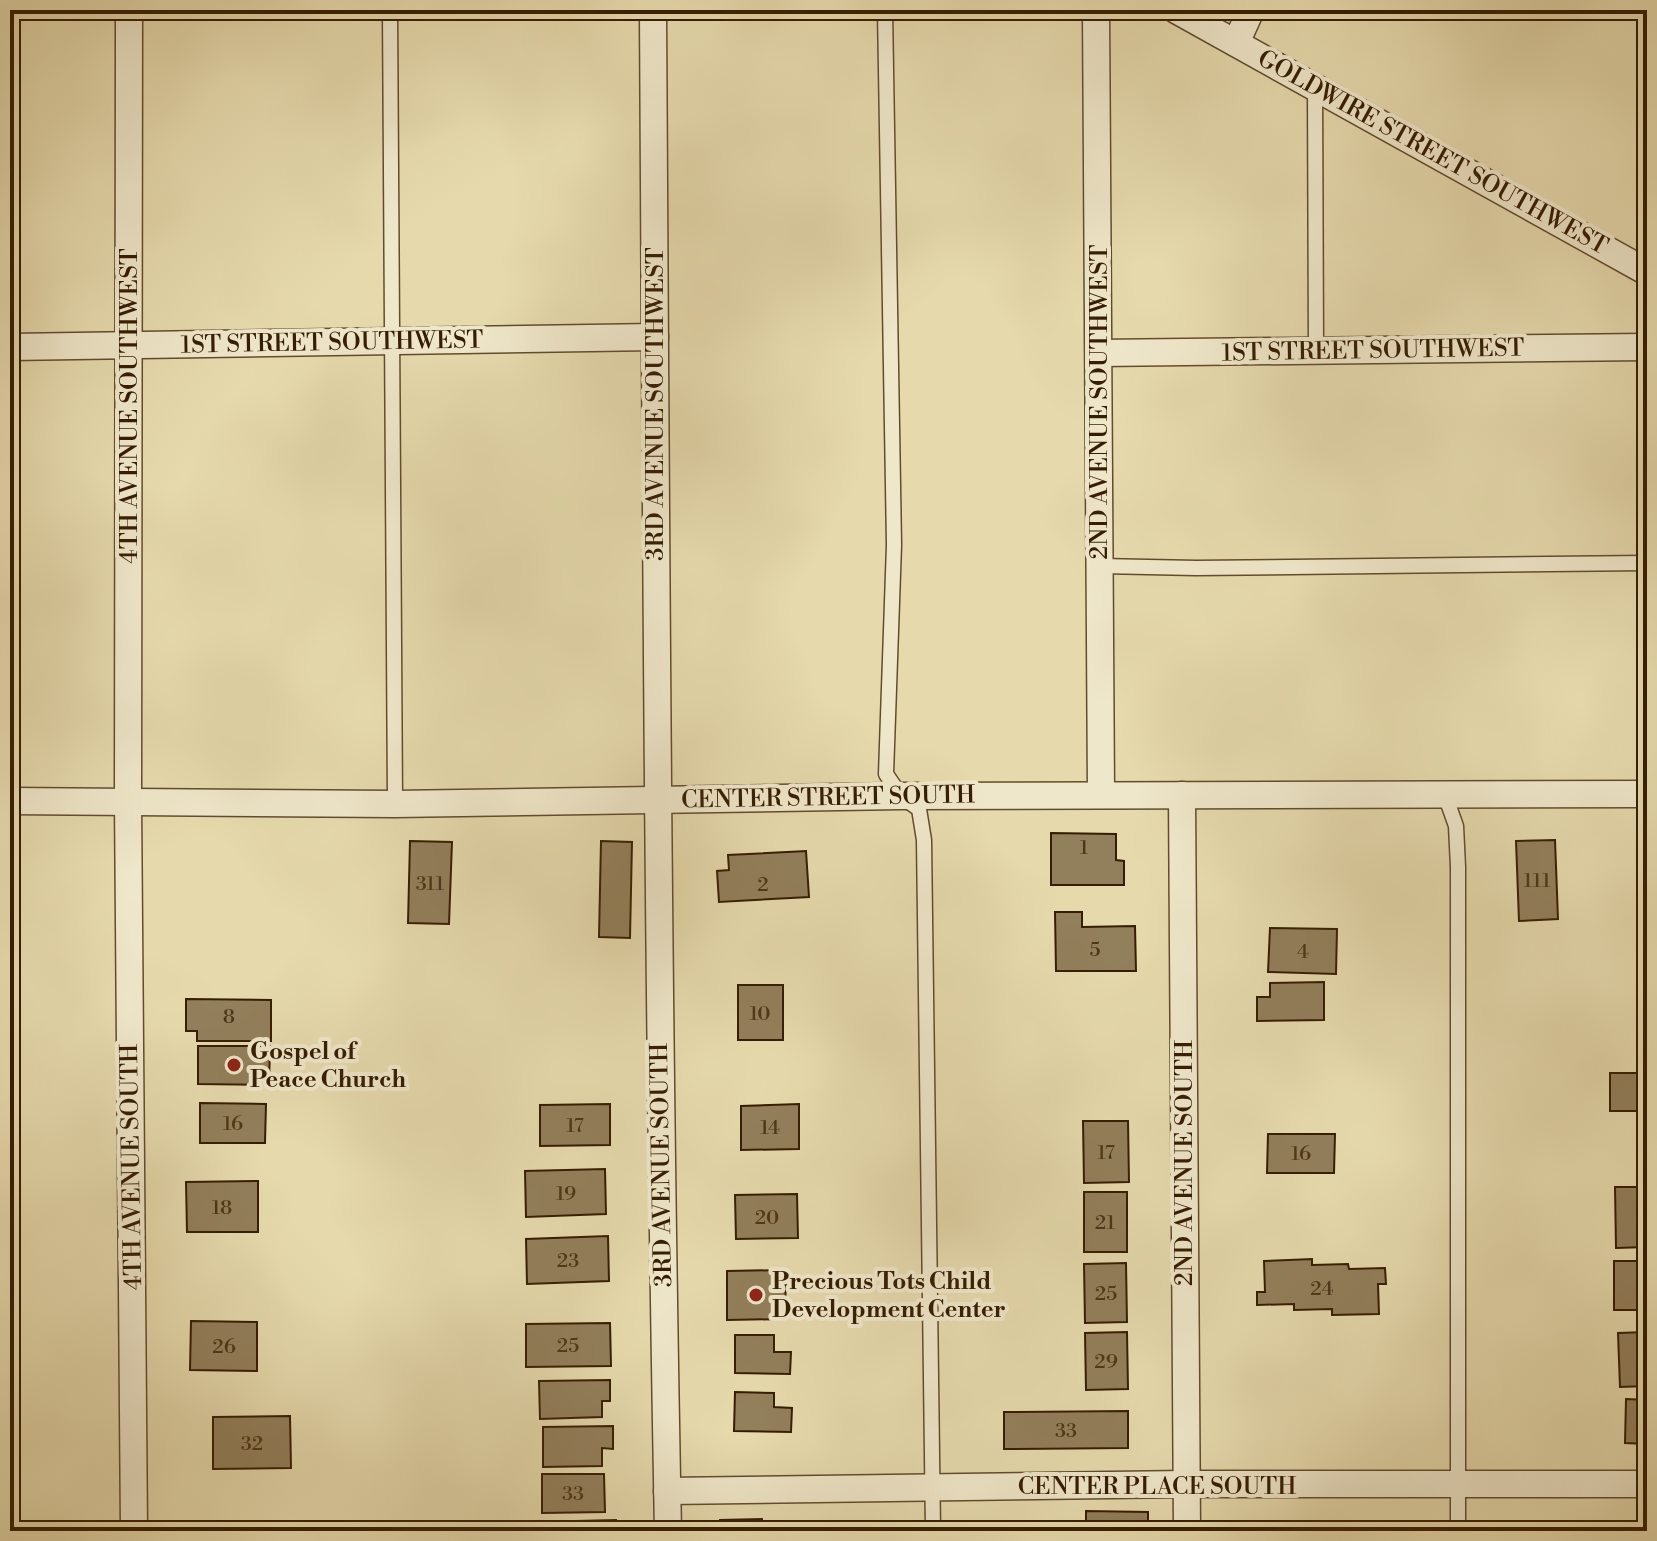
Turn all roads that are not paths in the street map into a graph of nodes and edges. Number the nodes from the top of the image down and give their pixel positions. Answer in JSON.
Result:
{"nodes":[{"id":1,"x":129,"y":10,"type":"edge"},
{"id":2,"x":390,"y":10,"type":"edge"},
{"id":3,"x":653,"y":10,"type":"edge"},
{"id":4,"x":885,"y":10,"type":"edge"},
{"id":5,"x":1096,"y":10,"type":"edge"},
{"id":6,"x":1176,"y":10,"type":"edge"},
{"id":7,"x":1251,"y":10,"type":"edge"},
{"id":8,"x":1236,"y":43,"type":"junction"},
{"id":9,"x":1315,"y":87,"type":"junction"},
{"id":10,"x":1647,"y":272,"type":"edge"},
{"id":11,"x":655,"y":337,"type":"junction"},
{"id":12,"x":392,"y":341,"type":"junction"},
{"id":13,"x":130,"y":345,"type":"junction"},
{"id":14,"x":10,"y":347,"type":"edge"},
{"id":15,"x":1647,"y":347,"type":"edge"},
{"id":16,"x":1316,"y":350,"type":"junction"},
{"id":17,"x":1099,"y":353,"type":"junction"},
{"id":18,"x":1647,"y":563,"type":"edge"},
{"id":19,"x":1100,"y":566,"type":"junction"},
{"id":20,"x":1647,"y":794,"type":"edge"},
{"id":21,"x":1101,"y":795,"type":"junction"},
{"id":22,"x":1182,"y":795,"type":"junction"},
{"id":23,"x":1445,"y":795,"type":"junction"},
{"id":24,"x":901,"y":796,"type":"junction"},
{"id":25,"x":657,"y":799,"type":"junction"},
{"id":26,"x":10,"y":801,"type":"edge"},
{"id":27,"x":128,"y":802,"type":"junction"},
{"id":28,"x":395,"y":804,"type":"junction"},
{"id":29,"x":1186,"y":1484,"type":"junction"},
{"id":30,"x":1647,"y":1484,"type":"edge"},
{"id":31,"x":1458,"y":1485,"type":"junction"},
{"id":32,"x":933,"y":1488,"type":"junction"},
{"id":33,"x":667,"y":1491,"type":"junction"},
{"id":34,"x":134,"y":1531,"type":"edge"},
{"id":35,"x":668,"y":1531,"type":"edge"},
{"id":36,"x":933,"y":1531,"type":"edge"},
{"id":37,"x":1187,"y":1531,"type":"edge"},
{"id":38,"x":1458,"y":1531,"type":"edge"}],
"edges":[{"from":1,"to":13,"type":"street","name":"4TH AVENUE SOUTHWEST"},
{"from":2,"to":12,"type":"lane"},
{"from":3,"to":11,"type":"street","name":"3RD AVENUE SOUTHWEST"},
{"from":4,"to":24,"type":"lane"},
{"from":5,"to":17,"type":"street","name":"2ND AVENUE SOUTHWEST"},
{"from":6,"to":8,"type":"street","name":"GOLDWIRE STREET SOUTHWEST"},
{"from":7,"to":8,"type":"street"},
{"from":8,"to":9,"type":"street","name":"GOLDWIRE STREET SOUTHWEST"},
{"from":9,"to":10,"type":"street","name":"GOLDWIRE STREET SOUTHWEST"},
{"from":9,"to":16,"type":"lane"},
{"from":11,"to":12,"type":"street","name":"1ST STREET SOUTHWEST"},
{"from":11,"to":25,"type":"street","name":"3RD AVENUE SOUTHWEST"},
{"from":12,"to":13,"type":"street","name":"1ST STREET SOUTHWEST"},
{"from":12,"to":28,"type":"lane"},
{"from":13,"to":14,"type":"street","name":"1ST STREET SOUTHWEST"},
{"from":13,"to":27,"type":"street","name":"4TH AVENUE SOUTHWEST"},
{"from":15,"to":16,"type":"street","name":"1ST STREET SOUTHWEST"},
{"from":16,"to":17,"type":"street","name":"1ST STREET SOUTHWEST"},
{"from":17,"to":19,"type":"street","name":"2ND AVENUE SOUTHWEST"},
{"from":18,"to":19,"type":"lane"},
{"from":19,"to":21,"type":"street","name":"2ND AVENUE SOUTHWEST"},
{"from":20,"to":23,"type":"street","name":"CENTER STREET SOUTH"},
{"from":21,"to":22,"type":"street","name":"CENTER STREET SOUTH"},
{"from":21,"to":24,"type":"street","name":"CENTER STREET SOUTH"},
{"from":22,"to":23,"type":"street","name":"CENTER STREET SOUTH"},
{"from":22,"to":29,"type":"street","name":"2ND AVENUE SOUTH"},
{"from":23,"to":31,"type":"lane"},
{"from":24,"to":25,"type":"street","name":"CENTER STREET SOUTH"},
{"from":24,"to":32,"type":"lane"},
{"from":25,"to":28,"type":"street","name":"CENTER STREET SOUTH"},
{"from":25,"to":33,"type":"street","name":"3RD AVENUE SOUTH"},
{"from":26,"to":27,"type":"street","name":"CENTER STREET SOUTH"},
{"from":27,"to":28,"type":"street","name":"CENTER STREET SOUTH"},
{"from":27,"to":34,"type":"street","name":"4TH AVENUE SOUTH"},
{"from":29,"to":31,"type":"street","name":"CENTER PLACE SOUTH"},
{"from":29,"to":32,"type":"street","name":"CENTER PLACE SOUTH"},
{"from":29,"to":37,"type":"street","name":"2ND AVENUE SOUTH"},
{"from":30,"to":31,"type":"street","name":"CENTER PLACE SOUTH"},
{"from":31,"to":38,"type":"lane"},
{"from":32,"to":33,"type":"street","name":"CENTER PLACE SOUTH"},
{"from":32,"to":36,"type":"lane"},
{"from":33,"to":35,"type":"street","name":"3RD AVENUE SOUTH"}]}
